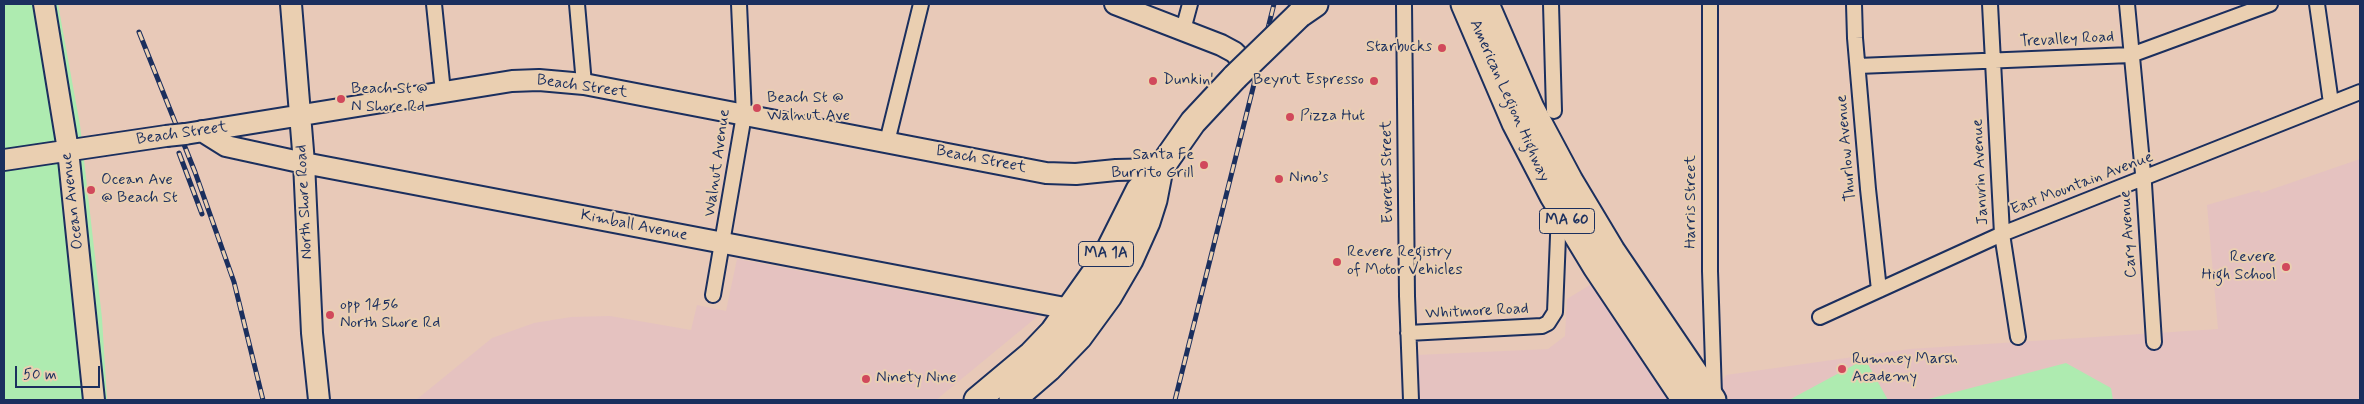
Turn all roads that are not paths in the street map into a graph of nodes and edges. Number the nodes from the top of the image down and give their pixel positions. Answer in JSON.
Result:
{"nodes":[{"id":1,"x":44,"y":4,"type":"edge"},
{"id":2,"x":291,"y":4,"type":"edge"},
{"id":3,"x":434,"y":4,"type":"edge"},
{"id":4,"x":576,"y":4,"type":"edge"},
{"id":5,"x":738,"y":4,"type":"edge"},
{"id":6,"x":921,"y":4,"type":"edge"},
{"id":7,"x":1115,"y":4,"type":"edge"},
{"id":8,"x":1190,"y":4,"type":"edge"},
{"id":9,"x":1404,"y":4,"type":"edge"},
{"id":10,"x":1447,"y":4,"type":"edge"},
{"id":11,"x":1464,"y":4,"type":"edge"},
{"id":12,"x":1486,"y":4,"type":"edge"},
{"id":13,"x":1492,"y":4,"type":"edge"},
{"id":14,"x":1551,"y":4,"type":"edge"},
{"id":15,"x":1710,"y":4,"type":"edge"},
{"id":16,"x":1854,"y":4,"type":"edge"},
{"id":17,"x":1990,"y":4,"type":"edge"},
{"id":18,"x":2127,"y":4,"type":"edge"},
{"id":19,"x":2270,"y":4,"type":"edge"},
{"id":20,"x":2317,"y":4,"type":"edge"},
{"id":21,"x":1307,"y":8,"type":"edge"},
{"id":22,"x":1183,"y":30,"type":"junction"},
{"id":23,"x":1487,"y":30,"type":"junction"},
{"id":24,"x":2131,"y":55,"type":"junction"},
{"id":25,"x":1993,"y":62,"type":"junction"},
{"id":26,"x":1241,"y":66,"type":"junction"},
{"id":27,"x":1858,"y":66,"type":"junction"},
{"id":28,"x":584,"y":84,"type":"junction"},
{"id":29,"x":443,"y":92,"type":"junction"},
{"id":30,"x":2360,"y":92,"type":"edge"},
{"id":31,"x":2331,"y":103,"type":"junction"},
{"id":32,"x":1554,"y":111,"type":"dead end"},
{"id":33,"x":300,"y":115,"type":"junction"},
{"id":34,"x":744,"y":115,"type":"junction"},
{"id":35,"x":184,"y":134,"type":"junction"},
{"id":36,"x":887,"y":142,"type":"junction"},
{"id":37,"x":68,"y":150,"type":"junction"},
{"id":38,"x":4,"y":160,"type":"edge"},
{"id":39,"x":304,"y":163,"type":"junction"},
{"id":40,"x":1160,"y":169,"type":"junction"},
{"id":41,"x":2143,"y":178,"type":"junction"},
{"id":42,"x":1559,"y":207,"type":"junction"},
{"id":43,"x":2002,"y":234,"type":"junction"},
{"id":44,"x":723,"y":243,"type":"junction"},
{"id":45,"x":1879,"y":290,"type":"junction"},
{"id":46,"x":713,"y":295,"type":"dead end"},
{"id":47,"x":1070,"y":309,"type":"junction"},
{"id":48,"x":1820,"y":317,"type":"dead end"},
{"id":49,"x":1408,"y":333,"type":"junction"},
{"id":50,"x":2018,"y":337,"type":"dead end"},
{"id":51,"x":2154,"y":342,"type":"dead end"},
{"id":52,"x":94,"y":400,"type":"edge"},
{"id":53,"x":319,"y":400,"type":"edge"},
{"id":54,"x":977,"y":400,"type":"edge"},
{"id":55,"x":1012,"y":400,"type":"edge"},
{"id":56,"x":1411,"y":400,"type":"edge"},
{"id":57,"x":1685,"y":400,"type":"edge"},
{"id":58,"x":1714,"y":400,"type":"edge"}],
"edges":[{"from":1,"to":37,"type":"main road","name":"Ocean Avenue"},
{"from":2,"to":33,"type":"main road","name":"North Shore Road"},
{"from":3,"to":29,"type":"street"},
{"from":4,"to":28,"type":"street"},
{"from":5,"to":34,"type":"street","name":"Walnut Avenue"},
{"from":6,"to":36,"type":"street"},
{"from":7,"to":22,"type":"main road"},
{"from":8,"to":22,"type":"street"},
{"from":9,"to":49,"type":"street","name":"Everett Street"},
{"from":10,"to":23,"type":"highway"},
{"from":11,"to":23,"type":"highway","name":"American Legion Highway","number":"MA 60"},
{"from":12,"to":23,"type":"highway","name":"American Legion Highway","number":"MA 60"},
{"from":13,"to":23,"type":"highway"},
{"from":14,"to":32,"type":"street"},
{"from":15,"to":58,"type":"street","name":"Harris Street"},
{"from":16,"to":27,"type":"street","name":"Thurlow Avenue"},
{"from":17,"to":25,"type":"street","name":"Janvrin Avenue"},
{"from":18,"to":24,"type":"street","name":"Cary Avenue"},
{"from":19,"to":24,"type":"street","name":"Trevalley Road"},
{"from":20,"to":31,"type":"street"},
{"from":21,"to":26,"type":"highway","number":"MA 1A","bridge":true},
{"from":22,"to":26,"type":"main road"},
{"from":23,"to":42,"type":"highway","name":"American Legion Highway","number":"MA 60"},
{"from":23,"to":58,"type":"highway","name":"American Legion Highway","number":"MA 60"},
{"from":24,"to":25,"type":"street","name":"Trevalley Road"},
{"from":24,"to":41,"type":"street","name":"Cary Avenue"},
{"from":25,"to":27,"type":"street","name":"Trevalley Road"},
{"from":25,"to":43,"type":"street","name":"Janvrin Avenue"},
{"from":26,"to":40,"type":"highway","number":"MA 1A"},
{"from":27,"to":45,"type":"street","name":"Thurlow Avenue"},
{"from":28,"to":29,"type":"main road","name":"Beach Street"},
{"from":28,"to":34,"type":"main road","name":"Beach Street"},
{"from":29,"to":33,"type":"main road","name":"Beach Street"},
{"from":30,"to":31,"type":"street","name":"East Mountain Avenue"},
{"from":31,"to":41,"type":"street","name":"East Mountain Avenue"},
{"from":33,"to":35,"type":"main road","name":"Beach Street"},
{"from":33,"to":39,"type":"main road","name":"North Shore Road"},
{"from":34,"to":36,"type":"main road","name":"Beach Street"},
{"from":34,"to":44,"type":"street","name":"Walnut Avenue"},
{"from":35,"to":37,"type":"main road","name":"Beach Street"},
{"from":35,"to":39,"type":"main road","name":"Kimball Avenue"},
{"from":36,"to":40,"type":"main road","name":"Beach Street"},
{"from":37,"to":38,"type":"main road","name":"Beach Street"},
{"from":37,"to":52,"type":"main road","name":"Ocean Avenue"},
{"from":39,"to":44,"type":"main road","name":"Kimball Avenue"},
{"from":39,"to":53,"type":"main road","name":"North Shore Road"},
{"from":40,"to":47,"type":"highway","number":"MA 1A"},
{"from":40,"to":55,"type":"highway","number":"MA 1A"},
{"from":41,"to":43,"type":"street","name":"East Mountain Avenue"},
{"from":41,"to":51,"type":"street","name":"Cary Avenue"},
{"from":42,"to":49,"type":"street","name":"Whitmore Road"},
{"from":42,"to":57,"type":"highway","name":"American Legion Highway","number":"MA 60"},
{"from":43,"to":45,"type":"street","name":"East Mountain Avenue"},
{"from":43,"to":50,"type":"street","name":"Janvrin Avenue"},
{"from":44,"to":46,"type":"street","name":"Walnut Avenue"},
{"from":44,"to":47,"type":"main road","name":"Kimball Avenue"},
{"from":45,"to":48,"type":"street","name":"East Mountain Avenue"},
{"from":47,"to":54,"type":"highway","number":"MA 1A"},
{"from":49,"to":56,"type":"street","name":"Everett Street"}]}
